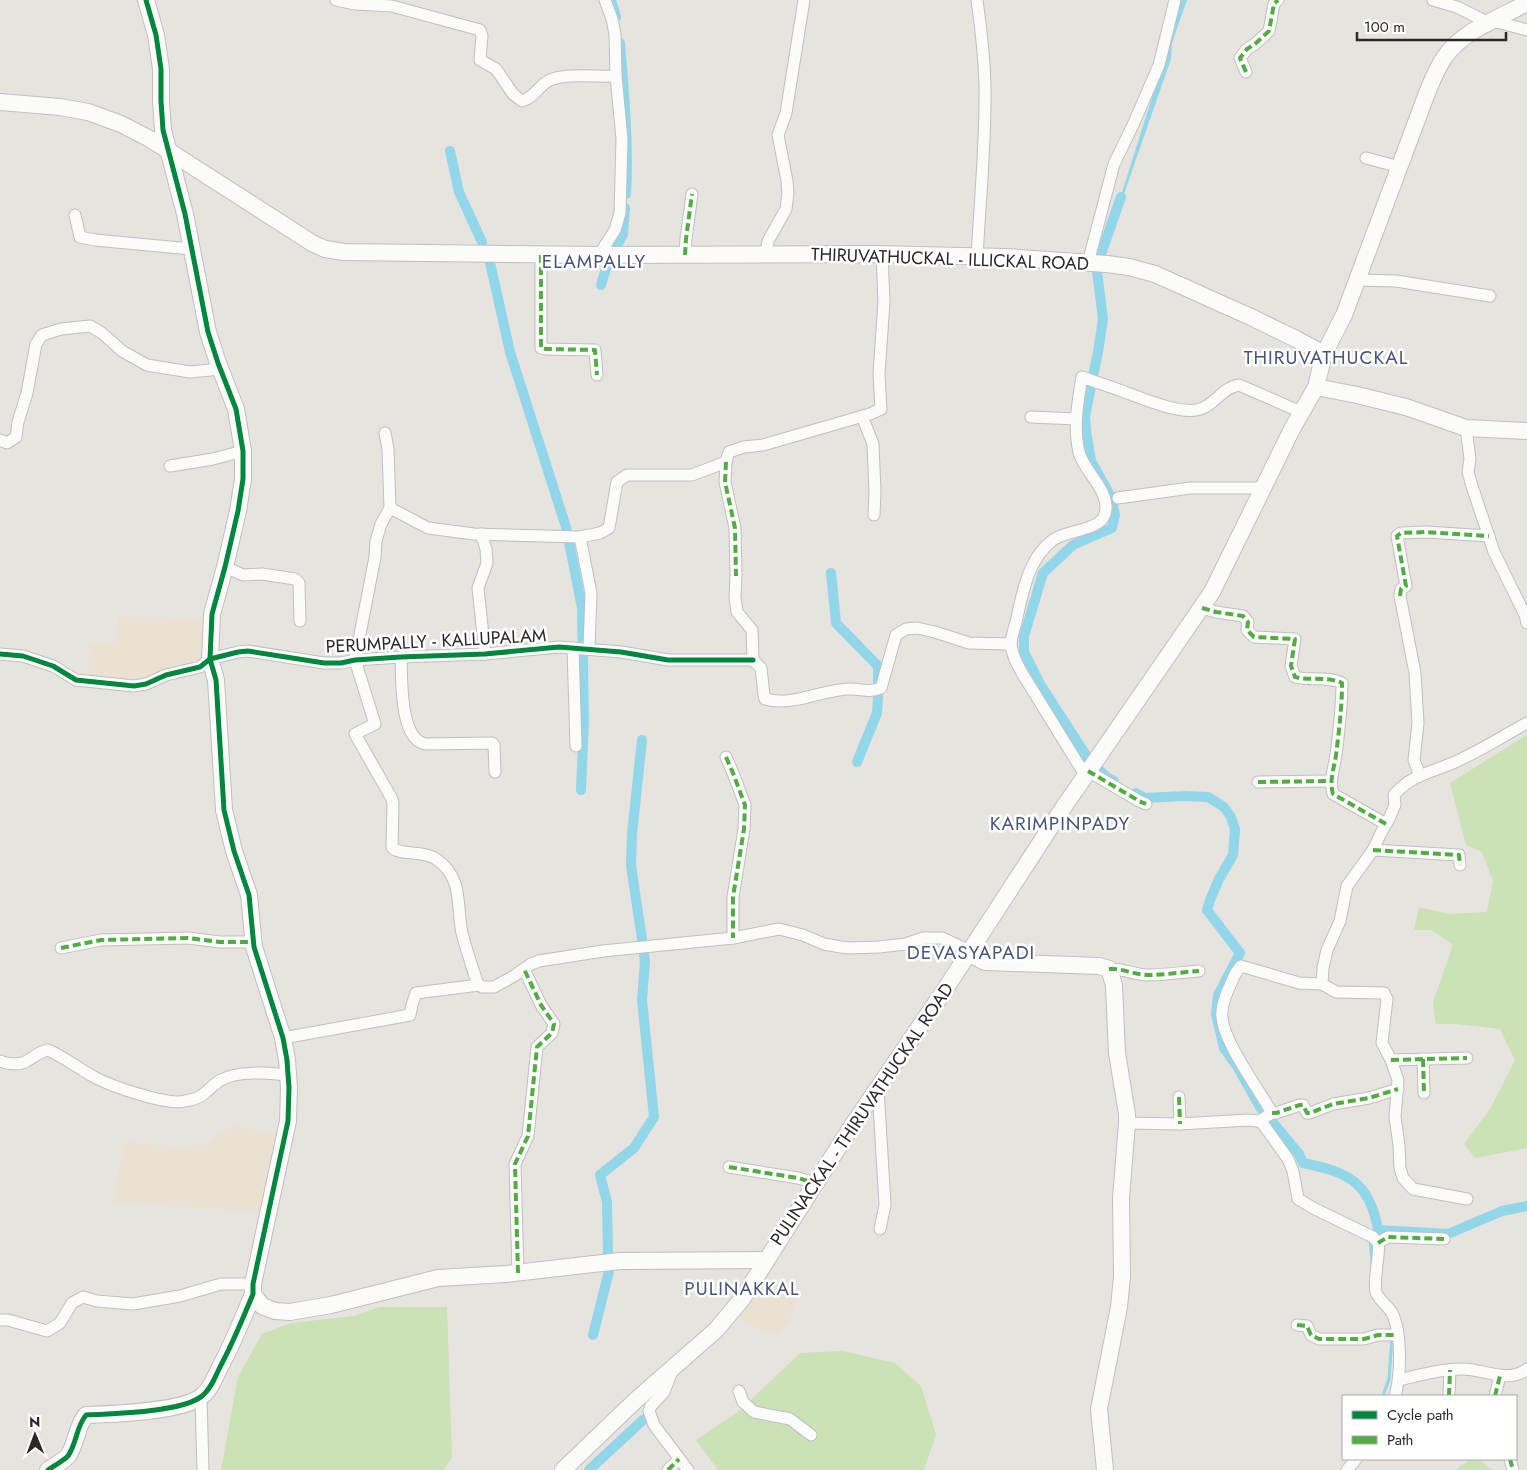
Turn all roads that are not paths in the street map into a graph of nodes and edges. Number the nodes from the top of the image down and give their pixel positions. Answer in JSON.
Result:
{"nodes":[{"id":1,"x":146,"y":0,"type":"edge"},
{"id":2,"x":336,"y":0,"type":"edge"},
{"id":3,"x":605,"y":0,"type":"edge"},
{"id":4,"x":804,"y":0,"type":"edge"},
{"id":5,"x":977,"y":0,"type":"edge"},
{"id":6,"x":1175,"y":0,"type":"edge"},
{"id":7,"x":1278,"y":0,"type":"edge"},
{"id":8,"x":1432,"y":0,"type":"edge"},
{"id":9,"x":1527,"y":4,"type":"edge"},
{"id":10,"x":1491,"y":22,"type":"junction"},
{"id":11,"x":1527,"y":30,"type":"edge"},
{"id":12,"x":1246,"y":72,"type":"dead end"},
{"id":13,"x":616,"y":76,"type":"junction"},
{"id":14,"x":0,"y":102,"type":"edge"},
{"id":15,"x":169,"y":151,"type":"junction"},
{"id":16,"x":1366,"y":158,"type":"dead end"},
{"id":17,"x":1400,"y":167,"type":"junction"},
{"id":18,"x":692,"y":194,"type":"dead end"},
{"id":19,"x":75,"y":215,"type":"dead end"},
{"id":20,"x":191,"y":250,"type":"junction"},
{"id":21,"x":766,"y":254,"type":"junction"},
{"id":22,"x":882,"y":254,"type":"junction"},
{"id":23,"x":541,"y":255,"type":"junction"},
{"id":24,"x":608,"y":255,"type":"junction"},
{"id":25,"x":686,"y":255,"type":"junction"},
{"id":26,"x":977,"y":257,"type":"junction"},
{"id":27,"x":1095,"y":263,"type":"junction"},
{"id":28,"x":1357,"y":280,"type":"junction"},
{"id":29,"x":1490,"y":296,"type":"dead end"},
{"id":30,"x":1324,"y":354,"type":"junction"},
{"id":31,"x":220,"y":369,"type":"junction"},
{"id":32,"x":597,"y":375,"type":"dead end"},
{"id":33,"x":1316,"y":387,"type":"junction"},
{"id":34,"x":1302,"y":412,"type":"junction"},
{"id":35,"x":862,"y":416,"type":"junction"},
{"id":36,"x":1031,"y":417,"type":"dead end"},
{"id":37,"x":1076,"y":419,"type":"junction"},
{"id":38,"x":1466,"y":428,"type":"junction"},
{"id":39,"x":1527,"y":431,"type":"edge"},
{"id":40,"x":385,"y":433,"type":"dead end"},
{"id":41,"x":0,"y":440,"type":"edge"},
{"id":42,"x":243,"y":451,"type":"junction"},
{"id":43,"x":726,"y":462,"type":"junction"},
{"id":44,"x":170,"y":466,"type":"dead end"},
{"id":45,"x":1264,"y":488,"type":"junction"},
{"id":46,"x":1118,"y":498,"type":"dead end"},
{"id":47,"x":390,"y":508,"type":"junction"},
{"id":48,"x":874,"y":515,"type":"dead end"},
{"id":49,"x":482,"y":534,"type":"junction"},
{"id":50,"x":571,"y":536,"type":"junction"},
{"id":51,"x":1489,"y":536,"type":"junction"},
{"id":52,"x":226,"y":567,"type":"junction"},
{"id":53,"x":1202,"y":608,"type":"junction"},
{"id":54,"x":300,"y":621,"type":"dead end"},
{"id":55,"x":1527,"y":623,"type":"edge"},
{"id":56,"x":1011,"y":644,"type":"junction"},
{"id":57,"x":573,"y":648,"type":"junction"},
{"id":58,"x":589,"y":649,"type":"junction"},
{"id":59,"x":0,"y":654,"type":"edge"},
{"id":60,"x":485,"y":654,"type":"junction"},
{"id":61,"x":401,"y":657,"type":"junction"},
{"id":62,"x":210,"y":659,"type":"junction"},
{"id":63,"x":355,"y":660,"type":"junction"},
{"id":64,"x":753,"y":660,"type":"junction"},
{"id":65,"x":1527,"y":723,"type":"edge"},
{"id":66,"x":576,"y":746,"type":"dead end"},
{"id":67,"x":726,"y":758,"type":"dead end"},
{"id":68,"x":1090,"y":767,"type":"junction"},
{"id":69,"x":495,"y":772,"type":"dead end"},
{"id":70,"x":1420,"y":776,"type":"junction"},
{"id":71,"x":1330,"y":781,"type":"junction"},
{"id":72,"x":1258,"y":782,"type":"dead end"},
{"id":73,"x":1146,"y":804,"type":"dead end"},
{"id":74,"x":1386,"y":824,"type":"junction"},
{"id":75,"x":1373,"y":850,"type":"junction"},
{"id":76,"x":1460,"y":865,"type":"dead end"},
{"id":77,"x":733,"y":938,"type":"junction"},
{"id":78,"x":253,"y":942,"type":"junction"},
{"id":79,"x":61,"y":948,"type":"dead end"},
{"id":80,"x":969,"y":952,"type":"junction"},
{"id":81,"x":524,"y":969,"type":"junction"},
{"id":82,"x":1109,"y":969,"type":"junction"},
{"id":83,"x":1199,"y":971,"type":"dead end"},
{"id":84,"x":1322,"y":984,"type":"junction"},
{"id":85,"x":479,"y":985,"type":"junction"},
{"id":86,"x":283,"y":1038,"type":"junction"},
{"id":87,"x":1467,"y":1058,"type":"dead end"},
{"id":88,"x":1423,"y":1059,"type":"junction"},
{"id":89,"x":1391,"y":1060,"type":"junction"},
{"id":90,"x":0,"y":1061,"type":"edge"},
{"id":91,"x":288,"y":1076,"type":"junction"},
{"id":92,"x":878,"y":1088,"type":"junction"},
{"id":93,"x":1398,"y":1089,"type":"junction"},
{"id":94,"x":1424,"y":1093,"type":"dead end"},
{"id":95,"x":1179,"y":1097,"type":"dead end"},
{"id":96,"x":1270,"y":1114,"type":"junction"},
{"id":97,"x":1258,"y":1121,"type":"junction"},
{"id":98,"x":1126,"y":1123,"type":"junction"},
{"id":99,"x":1180,"y":1124,"type":"junction"},
{"id":100,"x":729,"y":1167,"type":"dead end"},
{"id":101,"x":815,"y":1183,"type":"junction"},
{"id":102,"x":1467,"y":1200,"type":"dead end"},
{"id":103,"x":880,"y":1229,"type":"dead end"},
{"id":104,"x":1444,"y":1238,"type":"dead end"},
{"id":105,"x":1375,"y":1240,"type":"junction"},
{"id":106,"x":765,"y":1260,"type":"junction"},
{"id":107,"x":518,"y":1273,"type":"junction"},
{"id":108,"x":253,"y":1289,"type":"junction"},
{"id":109,"x":0,"y":1320,"type":"edge"},
{"id":110,"x":1297,"y":1325,"type":"dead end"},
{"id":111,"x":1397,"y":1335,"type":"junction"},
{"id":112,"x":675,"y":1365,"type":"junction"},
{"id":113,"x":1527,"y":1369,"type":"edge"},
{"id":114,"x":1450,"y":1370,"type":"junction"},
{"id":115,"x":1500,"y":1376,"type":"junction"},
{"id":116,"x":1398,"y":1380,"type":"junction"},
{"id":117,"x":739,"y":1391,"type":"dead end"},
{"id":118,"x":1395,"y":1395,"type":"edge"},
{"id":119,"x":1449,"y":1395,"type":"edge"},
{"id":120,"x":1495,"y":1395,"type":"edge"},
{"id":121,"x":201,"y":1397,"type":"junction"},
{"id":122,"x":811,"y":1435,"type":"dead end"},
{"id":123,"x":678,"y":1459,"type":"junction"},
{"id":124,"x":1355,"y":1460,"type":"edge"},
{"id":125,"x":48,"y":1470,"type":"edge"},
{"id":126,"x":202,"y":1470,"type":"edge"},
{"id":127,"x":563,"y":1470,"type":"edge"},
{"id":128,"x":668,"y":1470,"type":"edge"},
{"id":129,"x":688,"y":1470,"type":"edge"},
{"id":130,"x":1105,"y":1470,"type":"edge"},
{"id":131,"x":1347,"y":1470,"type":"edge"}],
"edges":[{"from":1,"to":15,"type":"main road"},
{"from":2,"to":13,"type":"street"},
{"from":3,"to":13,"type":"street"},
{"from":4,"to":21,"type":"street"},
{"from":5,"to":26,"type":"street"},
{"from":6,"to":27,"type":"street"},
{"from":7,"to":12,"type":"street"},
{"from":8,"to":10,"type":"street"},
{"from":9,"to":10,"type":"main road","name":"PULINACKAL - THIRUVATHUCKAL ROAD"},
{"from":10,"to":11,"type":"street"},
{"from":10,"to":17,"type":"main road","name":"PULINACKAL - THIRUVATHUCKAL ROAD"},
{"from":13,"to":24,"type":"street"},
{"from":14,"to":15,"type":"main road","name":"THIRUVATHUCKAL - ILLICKAL ROAD"},
{"from":15,"to":20,"type":"main road"},
{"from":15,"to":23,"type":"main road","name":"THIRUVATHUCKAL - ILLICKAL ROAD"},
{"from":16,"to":17,"type":"street"},
{"from":17,"to":28,"type":"main road","name":"PULINACKAL - THIRUVATHUCKAL ROAD"},
{"from":18,"to":25,"type":"street"},
{"from":19,"to":20,"type":"street"},
{"from":20,"to":31,"type":"main road"},
{"from":21,"to":22,"type":"main road","name":"THIRUVATHUCKAL - ILLICKAL ROAD"},
{"from":21,"to":25,"type":"main road","name":"THIRUVATHUCKAL - ILLICKAL ROAD"},
{"from":22,"to":26,"type":"main road","name":"THIRUVATHUCKAL - ILLICKAL ROAD"},
{"from":22,"to":35,"type":"street"},
{"from":23,"to":24,"type":"main road","name":"THIRUVATHUCKAL - ILLICKAL ROAD"},
{"from":23,"to":32,"type":"street"},
{"from":24,"to":25,"type":"main road","name":"THIRUVATHUCKAL - ILLICKAL ROAD"},
{"from":26,"to":27,"type":"main road","name":"THIRUVATHUCKAL - ILLICKAL ROAD"},
{"from":27,"to":30,"type":"main road","name":"THIRUVATHUCKAL - ILLICKAL ROAD"},
{"from":28,"to":29,"type":"street"},
{"from":28,"to":30,"type":"main road","name":"PULINACKAL - THIRUVATHUCKAL ROAD"},
{"from":30,"to":33,"type":"main road","name":"PULINACKAL - THIRUVATHUCKAL ROAD"},
{"from":31,"to":41,"type":"street"},
{"from":31,"to":42,"type":"main road"},
{"from":33,"to":34,"type":"main road","name":"PULINACKAL - THIRUVATHUCKAL ROAD"},
{"from":33,"to":38,"type":"main road"},
{"from":34,"to":37,"type":"street"},
{"from":34,"to":45,"type":"main road","name":"PULINACKAL - THIRUVATHUCKAL ROAD"},
{"from":35,"to":43,"type":"street"},
{"from":35,"to":48,"type":"street"},
{"from":36,"to":37,"type":"street"},
{"from":37,"to":56,"type":"street"},
{"from":38,"to":39,"type":"main road"},
{"from":38,"to":51,"type":"street"},
{"from":40,"to":47,"type":"street"},
{"from":42,"to":44,"type":"street"},
{"from":42,"to":52,"type":"main road"},
{"from":43,"to":50,"type":"street"},
{"from":43,"to":64,"type":"street"},
{"from":45,"to":46,"type":"street"},
{"from":45,"to":53,"type":"main road","name":"PULINACKAL - THIRUVATHUCKAL ROAD"},
{"from":47,"to":49,"type":"street"},
{"from":47,"to":63,"type":"street"},
{"from":49,"to":50,"type":"street"},
{"from":49,"to":60,"type":"street"},
{"from":50,"to":58,"type":"street"},
{"from":51,"to":55,"type":"street"},
{"from":51,"to":70,"type":"street"},
{"from":52,"to":54,"type":"street"},
{"from":52,"to":62,"type":"main road"},
{"from":53,"to":68,"type":"main road","name":"PULINACKAL - THIRUVATHUCKAL ROAD"},
{"from":53,"to":71,"type":"street"},
{"from":56,"to":64,"type":"street"},
{"from":56,"to":68,"type":"street"},
{"from":57,"to":58,"type":"street","name":"PERUMPALLY - KALLUPALAM"},
{"from":57,"to":60,"type":"street","name":"PERUMPALLY - KALLUPALAM"},
{"from":57,"to":66,"type":"street"},
{"from":58,"to":64,"type":"street","name":"PERUMPALLY - KALLUPALAM"},
{"from":59,"to":62,"type":"street","name":"PERUMPALLY - KALLUPALAM"},
{"from":60,"to":61,"type":"street","name":"PERUMPALLY - KALLUPALAM"},
{"from":61,"to":63,"type":"street","name":"PERUMPALLY - KALLUPALAM"},
{"from":61,"to":69,"type":"street"},
{"from":62,"to":63,"type":"street","name":"PERUMPALLY - KALLUPALAM"},
{"from":62,"to":78,"type":"main road"},
{"from":63,"to":85,"type":"street"},
{"from":65,"to":70,"type":"street"},
{"from":67,"to":77,"type":"street"},
{"from":68,"to":73,"type":"street"},
{"from":68,"to":80,"type":"main road","name":"PULINACKAL - THIRUVATHUCKAL ROAD"},
{"from":70,"to":74,"type":"street"},
{"from":71,"to":72,"type":"street"},
{"from":71,"to":74,"type":"street"},
{"from":74,"to":75,"type":"street"},
{"from":75,"to":76,"type":"street"},
{"from":75,"to":84,"type":"street"},
{"from":77,"to":80,"type":"street"},
{"from":77,"to":81,"type":"street"},
{"from":78,"to":79,"type":"street"},
{"from":78,"to":86,"type":"main road"},
{"from":80,"to":82,"type":"main road"},
{"from":80,"to":92,"type":"main road","name":"PULINACKAL - THIRUVATHUCKAL ROAD"},
{"from":81,"to":85,"type":"street"},
{"from":81,"to":107,"type":"street"},
{"from":82,"to":83,"type":"street"},
{"from":82,"to":98,"type":"main road"},
{"from":84,"to":89,"type":"street"},
{"from":84,"to":96,"type":"street"},
{"from":85,"to":86,"type":"street"},
{"from":86,"to":91,"type":"main road"},
{"from":87,"to":88,"type":"street"},
{"from":88,"to":89,"type":"street"},
{"from":88,"to":94,"type":"street"},
{"from":89,"to":93,"type":"street"},
{"from":90,"to":91,"type":"street"},
{"from":91,"to":108,"type":"main road"},
{"from":92,"to":101,"type":"main road","name":"PULINACKAL - THIRUVATHUCKAL ROAD"},
{"from":92,"to":103,"type":"street"},
{"from":93,"to":96,"type":"street"},
{"from":93,"to":102,"type":"street"},
{"from":95,"to":99,"type":"street"},
{"from":96,"to":97,"type":"street"},
{"from":97,"to":99,"type":"street"},
{"from":97,"to":105,"type":"street"},
{"from":98,"to":99,"type":"street"},
{"from":98,"to":130,"type":"main road"},
{"from":100,"to":101,"type":"street"},
{"from":101,"to":106,"type":"main road","name":"PULINACKAL - THIRUVATHUCKAL ROAD"},
{"from":104,"to":105,"type":"street"},
{"from":105,"to":111,"type":"street"},
{"from":106,"to":107,"type":"main road"},
{"from":106,"to":112,"type":"main road","name":"PULINACKAL - THIRUVATHUCKAL ROAD"},
{"from":107,"to":108,"type":"main road"},
{"from":108,"to":109,"type":"street"},
{"from":108,"to":121,"type":"main road"},
{"from":110,"to":111,"type":"street"},
{"from":111,"to":116,"type":"street"},
{"from":112,"to":123,"type":"street"},
{"from":112,"to":127,"type":"main road","name":"PULINACKAL - THIRUVATHUCKAL ROAD"},
{"from":113,"to":115,"type":"street"},
{"from":114,"to":115,"type":"street"},
{"from":114,"to":116,"type":"street"},
{"from":114,"to":119,"type":"street"},
{"from":115,"to":120,"type":"street"},
{"from":116,"to":118,"type":"street"},
{"from":117,"to":122,"type":"street"},
{"from":121,"to":125,"type":"main road"},
{"from":121,"to":126,"type":"street"},
{"from":123,"to":128,"type":"street"},
{"from":123,"to":129,"type":"street"},
{"from":124,"to":131,"type":"street"}]}
